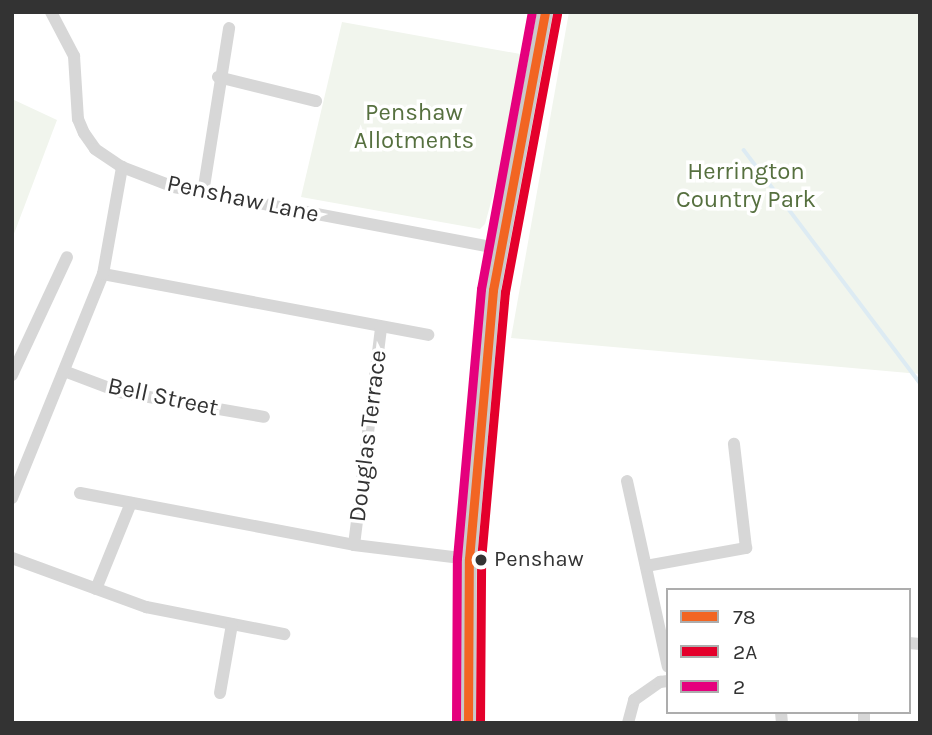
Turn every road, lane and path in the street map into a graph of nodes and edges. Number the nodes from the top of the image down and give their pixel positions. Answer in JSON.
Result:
{"nodes":[{"id":1,"x":51,"y":12,"type":"edge"},
{"id":2,"x":545,"y":12,"type":"edge"},
{"id":3,"x":229,"y":28,"type":"dead end"},
{"id":4,"x":218,"y":77,"type":"junction"},
{"id":5,"x":316,"y":101,"type":"dead end"},
{"id":6,"x":122,"y":167,"type":"junction"},
{"id":7,"x":203,"y":193,"type":"junction"},
{"id":8,"x":500,"y":249,"type":"junction"},
{"id":9,"x":67,"y":257,"type":"dead end"},
{"id":10,"x":103,"y":274,"type":"junction"},
{"id":11,"x":381,"y":327,"type":"junction"},
{"id":12,"x":428,"y":335,"type":"dead end"},
{"id":13,"x":66,"y":364,"type":"junction"},
{"id":14,"x":12,"y":375,"type":"edge"},
{"id":15,"x":264,"y":417,"type":"dead end"},
{"id":16,"x":734,"y":444,"type":"dead end"},
{"id":17,"x":627,"y":481,"type":"dead end"},
{"id":18,"x":80,"y":493,"type":"dead end"},
{"id":19,"x":12,"y":498,"type":"edge"},
{"id":20,"x":131,"y":503,"type":"junction"},
{"id":21,"x":355,"y":545,"type":"junction"},
{"id":22,"x":12,"y":558,"type":"edge"},
{"id":23,"x":469,"y":559,"type":"junction"},
{"id":24,"x":646,"y":566,"type":"junction"},
{"id":25,"x":96,"y":589,"type":"junction"},
{"id":26,"x":232,"y":624,"type":"junction"},
{"id":27,"x":284,"y":634,"type":"dead end"},
{"id":28,"x":666,"y":658,"type":"edge"},
{"id":29,"x":666,"y":681,"type":"edge"},
{"id":30,"x":220,"y":693,"type":"dead end"},
{"id":31,"x":468,"y":723,"type":"edge"},
{"id":32,"x":628,"y":723,"type":"edge"}],
"edges":[{"from":1,"to":6,"type":"street","name":"Penshaw Lane"},
{"from":2,"to":8,"type":"main road"},
{"from":3,"to":4,"type":"street"},
{"from":4,"to":5,"type":"street"},
{"from":4,"to":7,"type":"street"},
{"from":6,"to":7,"type":"street","name":"Penshaw Lane"},
{"from":6,"to":10,"type":"street"},
{"from":7,"to":8,"type":"street","name":"Penshaw Lane"},
{"from":8,"to":23,"type":"main road"},
{"from":9,"to":14,"type":"street"},
{"from":10,"to":11,"type":"street"},
{"from":10,"to":13,"type":"street"},
{"from":11,"to":12,"type":"street"},
{"from":11,"to":21,"type":"street","name":"Douglas Terrace"},
{"from":13,"to":15,"type":"street","name":"Bell Street"},
{"from":13,"to":19,"type":"street"},
{"from":16,"to":24,"type":"street"},
{"from":17,"to":24,"type":"street"},
{"from":18,"to":20,"type":"street"},
{"from":20,"to":21,"type":"street"},
{"from":20,"to":25,"type":"street"},
{"from":21,"to":23,"type":"street"},
{"from":22,"to":25,"type":"street"},
{"from":23,"to":31,"type":"main road"},
{"from":24,"to":28,"type":"street"},
{"from":25,"to":26,"type":"street"},
{"from":26,"to":27,"type":"street"},
{"from":26,"to":30,"type":"street"},
{"from":29,"to":32,"type":"street"}]}
